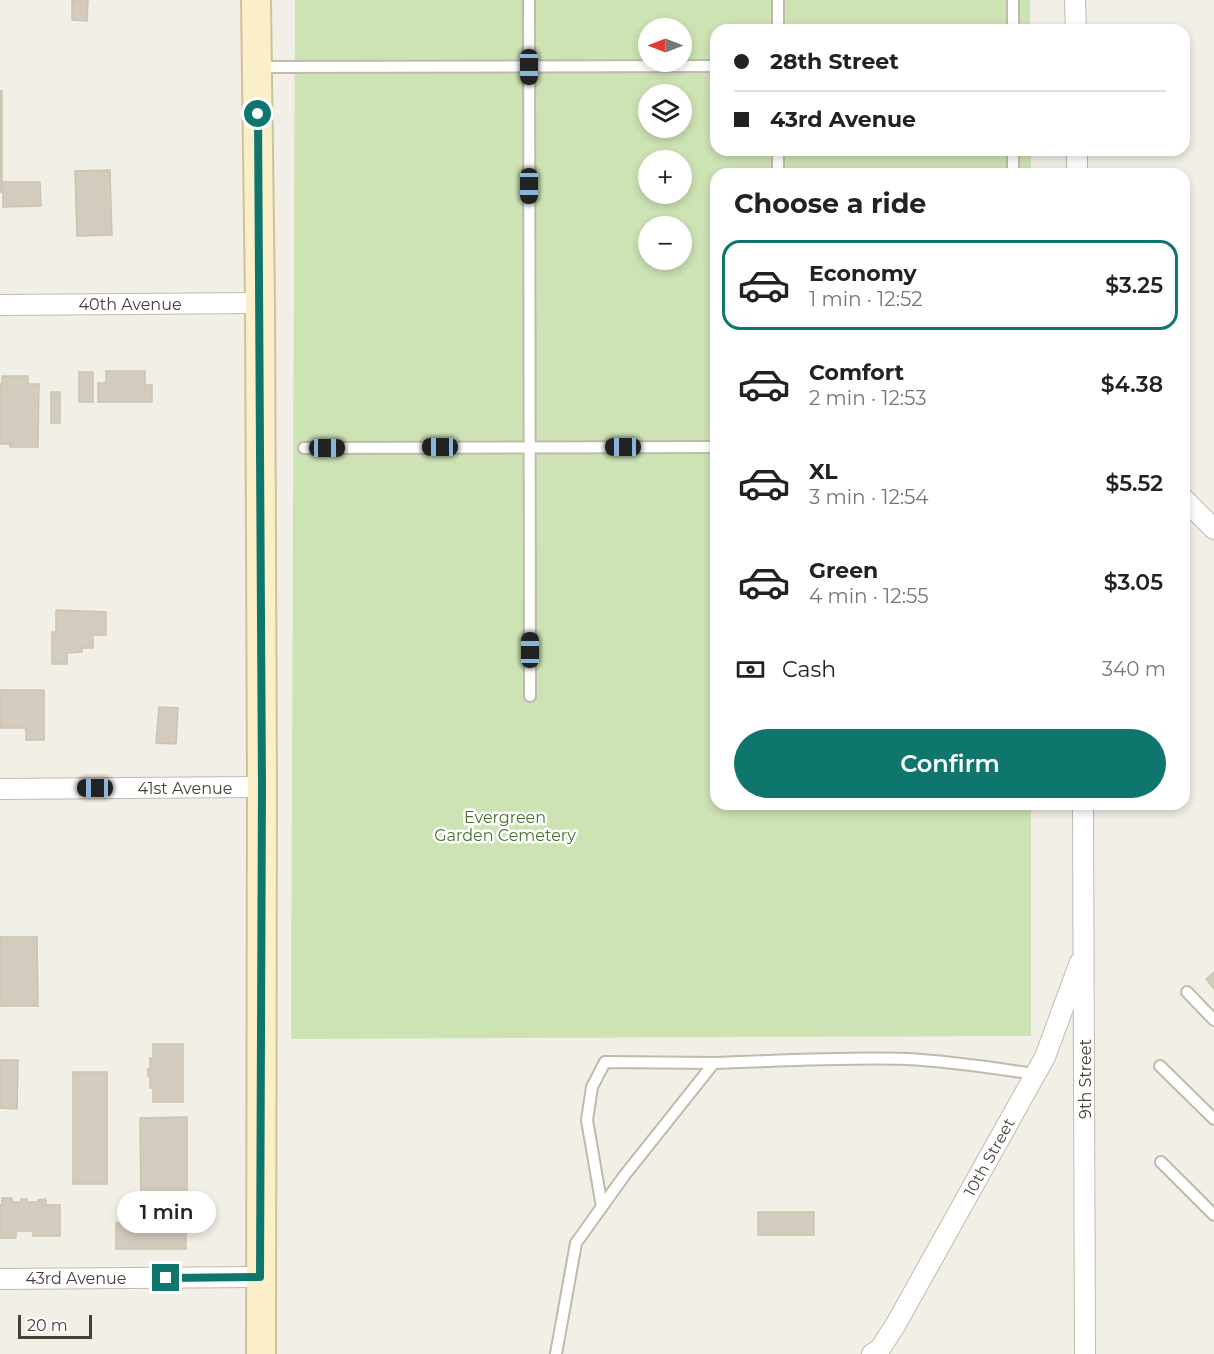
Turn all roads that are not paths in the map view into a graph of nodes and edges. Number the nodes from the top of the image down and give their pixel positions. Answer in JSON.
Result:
{"nodes":[{"id":1,"x":256,"y":0,"type":"edge"},
{"id":2,"x":529,"y":0,"type":"edge"},
{"id":3,"x":778,"y":0,"type":"edge"},
{"id":4,"x":1013,"y":0,"type":"edge"},
{"id":5,"x":1076,"y":0,"type":"edge"},
{"id":6,"x":778,"y":24,"type":"edge"},
{"id":7,"x":1013,"y":24,"type":"edge"},
{"id":8,"x":1076,"y":24,"type":"edge"},
{"id":9,"x":710,"y":66,"type":"edge"},
{"id":10,"x":257,"y":67,"type":"junction"},
{"id":11,"x":529,"y":67,"type":"junction"},
{"id":12,"x":260,"y":303,"type":"junction"},
{"id":13,"x":0,"y":305,"type":"edge"},
{"id":14,"x":530,"y":447,"type":"junction"},
{"id":15,"x":710,"y":447,"type":"edge"},
{"id":16,"x":304,"y":448,"type":"dead end"},
{"id":17,"x":1190,"y":505,"type":"edge"},
{"id":18,"x":1214,"y":529,"type":"edge"},
{"id":19,"x":530,"y":696,"type":"dead end"},
{"id":20,"x":262,"y":787,"type":"junction"},
{"id":21,"x":0,"y":789,"type":"edge"},
{"id":22,"x":1083,"y":810,"type":"edge"},
{"id":23,"x":1084,"y":948,"type":"junction"},
{"id":24,"x":1187,"y":992,"type":"dead end"},
{"id":25,"x":1214,"y":1020,"type":"edge"},
{"id":26,"x":714,"y":1063,"type":"junction"},
{"id":27,"x":1160,"y":1066,"type":"dead end"},
{"id":28,"x":1035,"y":1074,"type":"junction"},
{"id":29,"x":1214,"y":1119,"type":"edge"},
{"id":30,"x":1161,"y":1162,"type":"dead end"},
{"id":31,"x":602,"y":1207,"type":"junction"},
{"id":32,"x":1214,"y":1215,"type":"edge"},
{"id":33,"x":260,"y":1277,"type":"junction"},
{"id":34,"x":0,"y":1279,"type":"edge"},
{"id":35,"x":261,"y":1354,"type":"edge"},
{"id":36,"x":556,"y":1354,"type":"edge"},
{"id":37,"x":872,"y":1354,"type":"edge"},
{"id":38,"x":1085,"y":1354,"type":"edge"}],
"edges":[{"from":1,"to":10,"type":"main road"},
{"from":2,"to":11,"type":"lane"},
{"from":3,"to":6,"type":"lane"},
{"from":4,"to":7,"type":"lane"},
{"from":5,"to":8,"type":"street"},
{"from":9,"to":11,"type":"lane"},
{"from":10,"to":11,"type":"lane"},
{"from":10,"to":12,"type":"main road"},
{"from":11,"to":14,"type":"lane"},
{"from":12,"to":13,"type":"street","name":"40th Avenue"},
{"from":12,"to":20,"type":"main road"},
{"from":14,"to":15,"type":"lane"},
{"from":14,"to":16,"type":"lane"},
{"from":14,"to":19,"type":"lane"},
{"from":17,"to":18,"type":"street"},
{"from":20,"to":21,"type":"street","name":"41st Avenue"},
{"from":20,"to":33,"type":"main road"},
{"from":22,"to":23,"type":"street","name":"9th Street"},
{"from":23,"to":28,"type":"street","name":"10th Street"},
{"from":23,"to":38,"type":"street","name":"9th Street"},
{"from":24,"to":25,"type":"lane"},
{"from":26,"to":28,"type":"lane"},
{"from":26,"to":31,"type":"lane"},
{"from":26,"to":31,"type":"lane"},
{"from":27,"to":29,"type":"lane"},
{"from":28,"to":37,"type":"street","name":"10th Street"},
{"from":30,"to":32,"type":"lane"},
{"from":31,"to":36,"type":"lane"},
{"from":33,"to":34,"type":"street","name":"43rd Avenue"},
{"from":33,"to":35,"type":"main road"}]}
